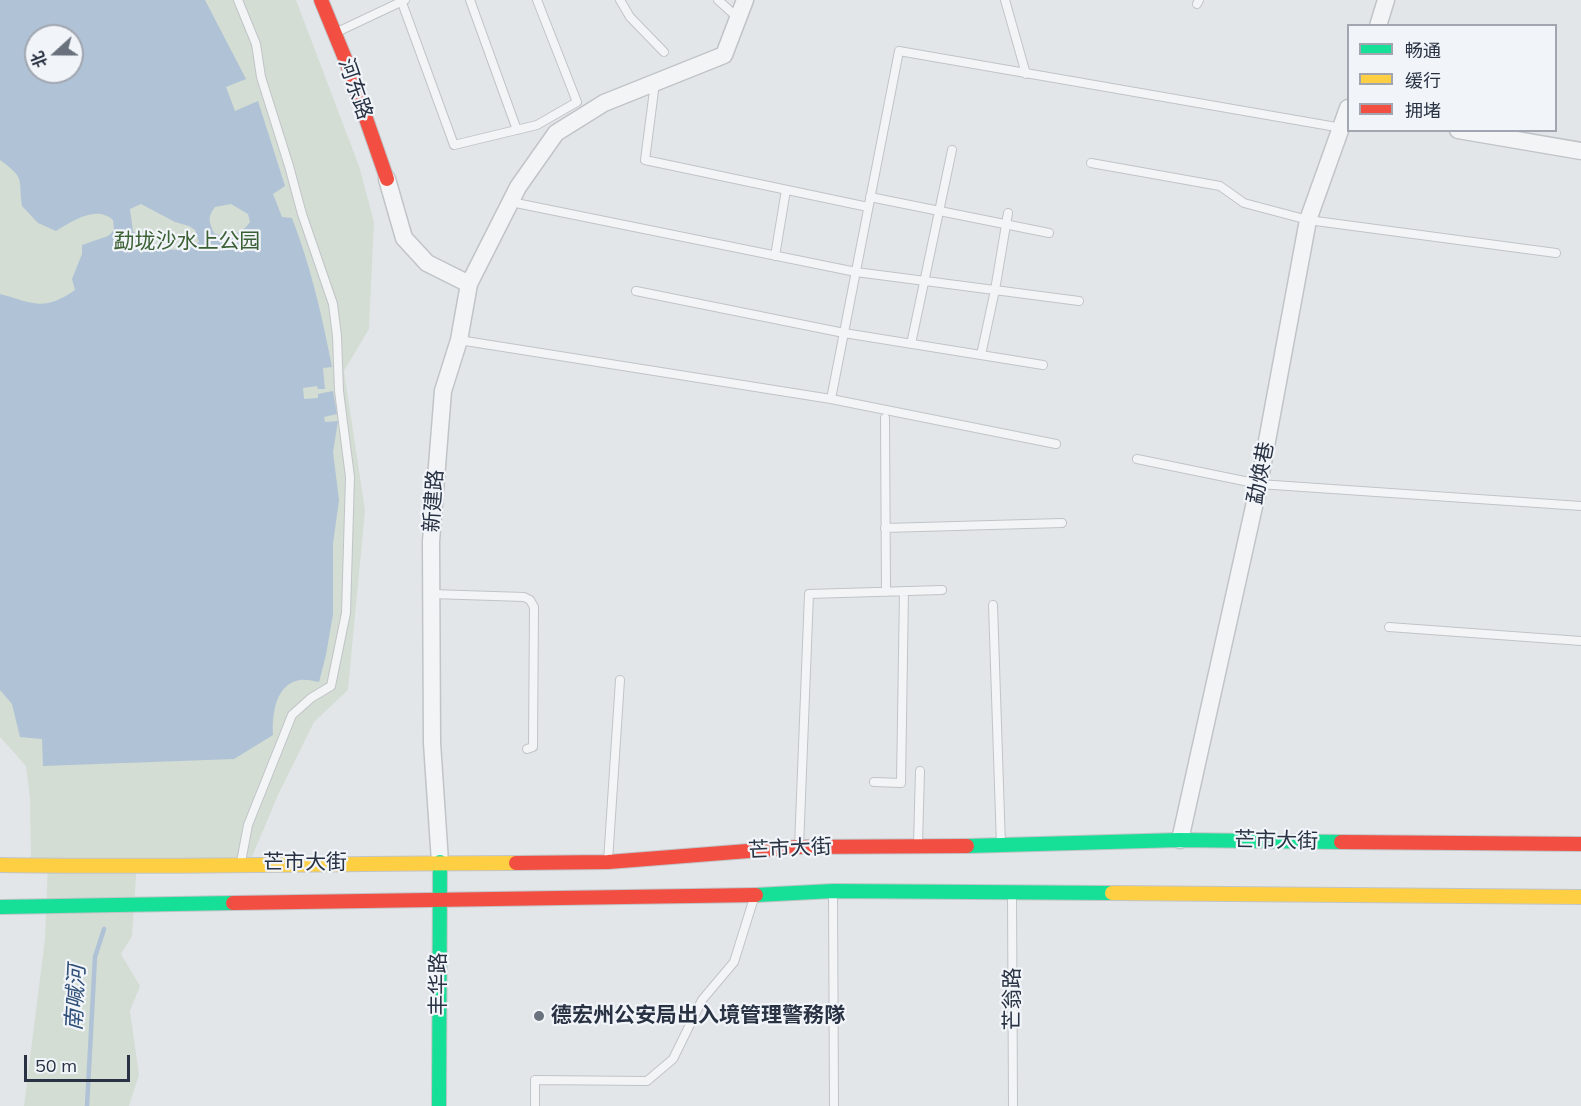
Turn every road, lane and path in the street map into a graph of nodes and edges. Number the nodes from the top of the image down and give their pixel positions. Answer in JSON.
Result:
{"nodes":[{"id":1,"x":238,"y":0,"type":"edge"},
{"id":2,"x":321,"y":0,"type":"edge"},
{"id":3,"x":470,"y":0,"type":"edge"},
{"id":4,"x":537,"y":0,"type":"edge"},
{"id":5,"x":620,"y":0,"type":"edge"},
{"id":6,"x":718,"y":0,"type":"edge"},
{"id":7,"x":745,"y":0,"type":"edge"},
{"id":8,"x":1005,"y":0,"type":"edge"},
{"id":9,"x":1386,"y":0,"type":"edge"},
{"id":10,"x":403,"y":1,"type":"edge"},
{"id":11,"x":738,"y":19,"type":"junction"},
{"id":12,"x":1379,"y":24,"type":"edge"},
{"id":13,"x":335,"y":33,"type":"junction"},
{"id":14,"x":664,"y":52,"type":"dead end"},
{"id":15,"x":1026,"y":74,"type":"junction"},
{"id":16,"x":655,"y":83,"type":"junction"},
{"id":17,"x":1346,"y":115,"type":"edge"},
{"id":18,"x":516,"y":130,"type":"junction"},
{"id":19,"x":1470,"y":132,"type":"edge"},
{"id":20,"x":952,"y":150,"type":"dead end"},
{"id":21,"x":1581,"y":151,"type":"edge"},
{"id":22,"x":1091,"y":163,"type":"dead end"},
{"id":23,"x":387,"y":179,"type":"joint"},
{"id":24,"x":786,"y":190,"type":"junction"},
{"id":25,"x":870,"y":197,"type":"junction"},
{"id":26,"x":511,"y":202,"type":"junction"},
{"id":27,"x":868,"y":207,"type":"junction"},
{"id":28,"x":939,"y":212,"type":"junction"},
{"id":29,"x":1008,"y":213,"type":"dead end"},
{"id":30,"x":1308,"y":220,"type":"junction"},
{"id":31,"x":1006,"y":224,"type":"junction"},
{"id":32,"x":1049,"y":232,"type":"dead end"},
{"id":33,"x":1556,"y":253,"type":"dead end"},
{"id":34,"x":775,"y":256,"type":"junction"},
{"id":35,"x":855,"y":272,"type":"junction"},
{"id":36,"x":925,"y":281,"type":"junction"},
{"id":37,"x":469,"y":284,"type":"junction"},
{"id":38,"x":995,"y":290,"type":"junction"},
{"id":39,"x":636,"y":291,"type":"dead end"},
{"id":40,"x":1079,"y":301,"type":"dead end"},
{"id":41,"x":844,"y":333,"type":"junction"},
{"id":42,"x":459,"y":339,"type":"junction"},
{"id":43,"x":911,"y":344,"type":"junction"},
{"id":44,"x":981,"y":355,"type":"junction"},
{"id":45,"x":1042,"y":365,"type":"dead end"},
{"id":46,"x":831,"y":399,"type":"junction"},
{"id":47,"x":885,"y":418,"type":"dead end"},
{"id":48,"x":1056,"y":444,"type":"dead end"},
{"id":49,"x":1137,"y":459,"type":"dead end"},
{"id":50,"x":1259,"y":484,"type":"junction"},
{"id":51,"x":1581,"y":506,"type":"edge"},
{"id":52,"x":1062,"y":523,"type":"dead end"},
{"id":53,"x":885,"y":528,"type":"junction"},
{"id":54,"x":942,"y":590,"type":"dead end"},
{"id":55,"x":904,"y":591,"type":"junction"},
{"id":56,"x":886,"y":592,"type":"junction"},
{"id":57,"x":432,"y":594,"type":"junction"},
{"id":58,"x":993,"y":605,"type":"dead end"},
{"id":59,"x":1389,"y":627,"type":"dead end"},
{"id":60,"x":1581,"y":641,"type":"edge"},
{"id":61,"x":620,"y":681,"type":"dead end"},
{"id":62,"x":527,"y":749,"type":"dead end"},
{"id":63,"x":920,"y":771,"type":"dead end"},
{"id":64,"x":874,"y":782,"type":"dead end"},
{"id":65,"x":1180,"y":840,"type":"junction"},
{"id":66,"x":1581,"y":844,"type":"edge"},
{"id":67,"x":918,"y":845,"type":"junction"},
{"id":68,"x":1001,"y":846,"type":"junction"},
{"id":69,"x":799,"y":847,"type":"junction"},
{"id":70,"x":440,"y":862,"type":"junction"},
{"id":71,"x":608,"y":862,"type":"junction"},
{"id":72,"x":241,"y":864,"type":"junction"},
{"id":73,"x":0,"y":865,"type":"edge"},
{"id":74,"x":833,"y":891,"type":"junction"},
{"id":75,"x":1012,"y":892,"type":"junction"},
{"id":76,"x":755,"y":895,"type":"junction"},
{"id":77,"x":1581,"y":897,"type":"edge"},
{"id":78,"x":440,"y":900,"type":"junction"},
{"id":79,"x":0,"y":907,"type":"edge"},
{"id":80,"x":439,"y":1106,"type":"edge"},
{"id":81,"x":535,"y":1106,"type":"edge"},
{"id":82,"x":834,"y":1106,"type":"edge"},
{"id":83,"x":1013,"y":1106,"type":"edge"}],
"edges":[{"from":1,"to":72,"type":"lane"},
{"from":2,"to":13,"type":"main road","name":"河东路"},
{"from":3,"to":18,"type":"lane"},
{"from":4,"to":18,"type":"lane"},
{"from":5,"to":14,"type":"lane"},
{"from":6,"to":11,"type":"lane"},
{"from":7,"to":11,"type":"street","name":"新建路"},
{"from":8,"to":15,"type":"lane"},
{"from":9,"to":12,"type":"street"},
{"from":10,"to":13,"type":"lane"},
{"from":10,"to":18,"type":"lane"},
{"from":11,"to":16,"type":"street","name":"新建路"},
{"from":13,"to":23,"type":"main road","name":"河东路"},
{"from":15,"to":17,"type":"lane"},
{"from":15,"to":25,"type":"lane"},
{"from":16,"to":24,"type":"lane"},
{"from":16,"to":26,"type":"street","name":"新建路"},
{"from":17,"to":30,"type":"street","name":"勐焕巷"},
{"from":19,"to":21,"type":"street"},
{"from":20,"to":28,"type":"lane"},
{"from":22,"to":30,"type":"lane"},
{"from":23,"to":37,"type":"street"},
{"from":24,"to":27,"type":"lane"},
{"from":24,"to":34,"type":"lane"},
{"from":25,"to":27,"type":"lane"},
{"from":25,"to":28,"type":"lane"},
{"from":26,"to":34,"type":"lane"},
{"from":26,"to":37,"type":"street","name":"新建路"},
{"from":27,"to":35,"type":"lane"},
{"from":28,"to":31,"type":"lane"},
{"from":28,"to":36,"type":"lane"},
{"from":29,"to":31,"type":"lane"},
{"from":30,"to":33,"type":"lane"},
{"from":30,"to":50,"type":"street","name":"勐焕巷"},
{"from":31,"to":32,"type":"lane"},
{"from":31,"to":38,"type":"lane"},
{"from":34,"to":35,"type":"lane"},
{"from":35,"to":36,"type":"lane"},
{"from":35,"to":41,"type":"lane"},
{"from":36,"to":38,"type":"lane"},
{"from":36,"to":43,"type":"lane"},
{"from":37,"to":42,"type":"street","name":"新建路"},
{"from":38,"to":40,"type":"lane"},
{"from":38,"to":44,"type":"lane"},
{"from":39,"to":41,"type":"lane"},
{"from":41,"to":43,"type":"lane"},
{"from":41,"to":46,"type":"lane"},
{"from":42,"to":46,"type":"lane"},
{"from":42,"to":57,"type":"street","name":"新建路"},
{"from":43,"to":44,"type":"lane"},
{"from":44,"to":45,"type":"lane"},
{"from":46,"to":48,"type":"lane"},
{"from":47,"to":53,"type":"lane"},
{"from":49,"to":50,"type":"lane"},
{"from":50,"to":51,"type":"lane"},
{"from":50,"to":65,"type":"street","name":"勐焕巷"},
{"from":52,"to":53,"type":"lane"},
{"from":53,"to":56,"type":"lane"},
{"from":54,"to":55,"type":"lane"},
{"from":55,"to":56,"type":"lane"},
{"from":55,"to":64,"type":"lane"},
{"from":56,"to":69,"type":"lane"},
{"from":57,"to":62,"type":"lane"},
{"from":57,"to":70,"type":"street","name":"新建路"},
{"from":58,"to":68,"type":"lane"},
{"from":59,"to":60,"type":"lane"},
{"from":61,"to":71,"type":"lane"},
{"from":63,"to":67,"type":"lane"},
{"from":65,"to":66,"type":"main road","name":"芒市大街"},
{"from":65,"to":68,"type":"main road","name":"芒市大街"},
{"from":67,"to":68,"type":"main road","name":"芒市大街"},
{"from":67,"to":69,"type":"main road","name":"芒市大街"},
{"from":69,"to":71,"type":"main road","name":"芒市大街"},
{"from":70,"to":71,"type":"main road","name":"芒市大街"},
{"from":70,"to":72,"type":"main road","name":"芒市大街"},
{"from":70,"to":78,"type":"main road","name":"丰华路"},
{"from":72,"to":73,"type":"main road","name":"芒市大街"},
{"from":74,"to":75,"type":"main road","name":"芒市大街"},
{"from":74,"to":76,"type":"main road","name":"芒市大街"},
{"from":74,"to":82,"type":"lane"},
{"from":75,"to":77,"type":"main road","name":"芒市大街"},
{"from":75,"to":83,"type":"lane","name":"芒翁路"},
{"from":76,"to":78,"type":"main road","name":"芒市大街"},
{"from":76,"to":81,"type":"lane"},
{"from":78,"to":79,"type":"main road","name":"芒市大街"},
{"from":78,"to":80,"type":"main road","name":"丰华路"}]}
